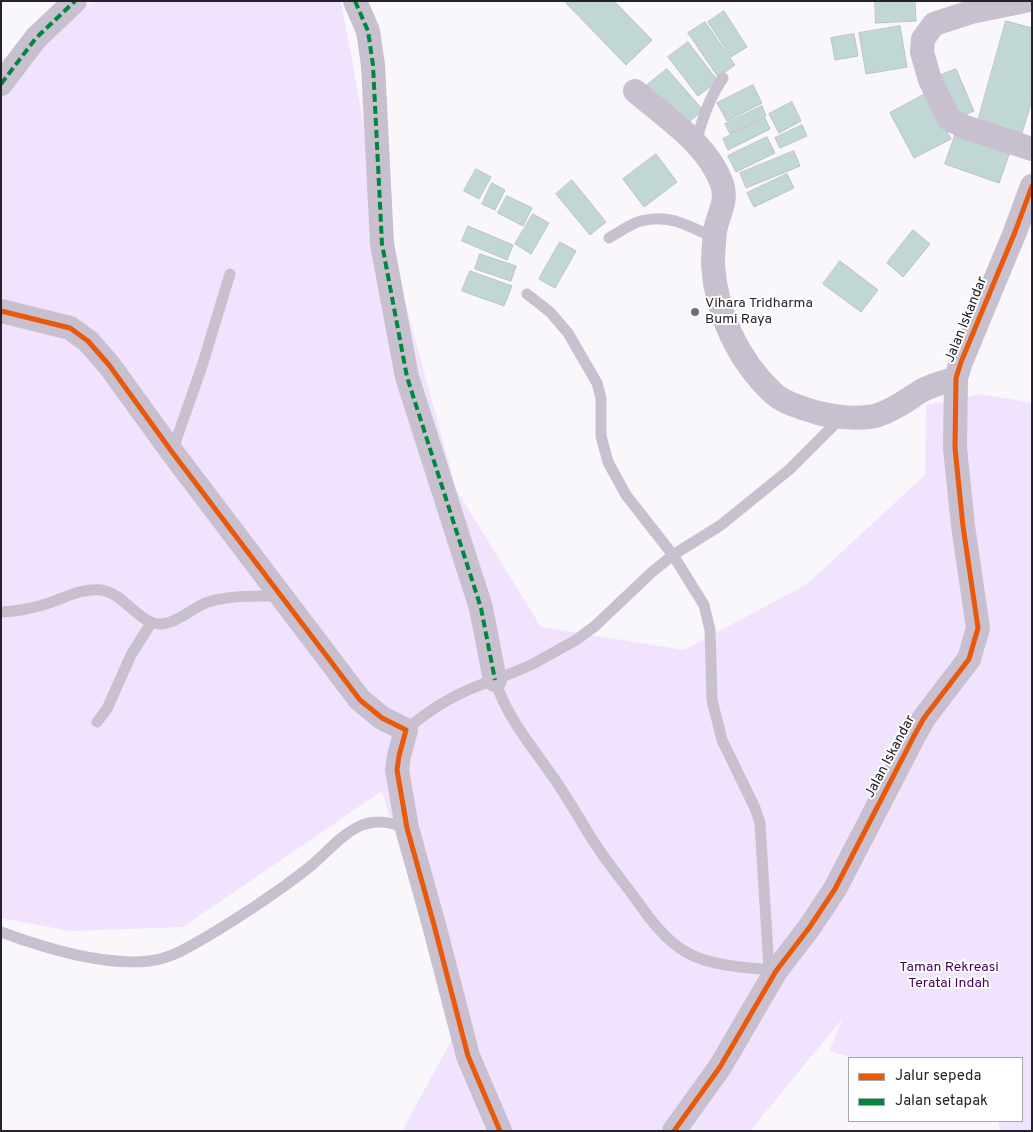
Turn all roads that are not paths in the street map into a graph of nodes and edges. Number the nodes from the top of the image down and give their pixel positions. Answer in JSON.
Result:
{"nodes":[{"id":1,"x":75,"y":1,"type":"edge"},
{"id":2,"x":355,"y":1,"type":"edge"},
{"id":3,"x":1025,"y":1,"type":"edge"},
{"id":4,"x":723,"y":78,"type":"dead end"},
{"id":5,"x":1,"y":84,"type":"edge"},
{"id":6,"x":635,"y":91,"type":"dead end"},
{"id":7,"x":696,"y":143,"type":"junction"},
{"id":8,"x":1032,"y":149,"type":"edge"},
{"id":9,"x":1032,"y":186,"type":"edge"},
{"id":10,"x":610,"y":238,"type":"dead end"},
{"id":11,"x":715,"y":238,"type":"junction"},
{"id":12,"x":230,"y":274,"type":"dead end"},
{"id":13,"x":527,"y":294,"type":"dead end"},
{"id":14,"x":1,"y":311,"type":"edge"},
{"id":15,"x":956,"y":378,"type":"junction"},
{"id":16,"x":841,"y":418,"type":"junction"},
{"id":17,"x":172,"y":452,"type":"junction"},
{"id":18,"x":673,"y":555,"type":"junction"},
{"id":19,"x":281,"y":596,"type":"junction"},
{"id":20,"x":1,"y":612,"type":"edge"},
{"id":21,"x":151,"y":623,"type":"junction"},
{"id":22,"x":495,"y":680,"type":"junction"},
{"id":23,"x":97,"y":722,"type":"dead end"},
{"id":24,"x":406,"y":730,"type":"junction"},
{"id":25,"x":407,"y":828,"type":"junction"},
{"id":26,"x":1,"y":932,"type":"edge"},
{"id":27,"x":773,"y":970,"type":"junction"},
{"id":28,"x":500,"y":1131,"type":"edge"},
{"id":29,"x":674,"y":1131,"type":"edge"}],
"edges":[{"from":1,"to":5,"type":"street"},
{"from":2,"to":22,"type":"street"},
{"from":3,"to":8,"type":"street"},
{"from":4,"to":7,"type":"lane"},
{"from":6,"to":7,"type":"street"},
{"from":7,"to":11,"type":"street"},
{"from":9,"to":15,"type":"street","name":"Jalan Iskandar"},
{"from":10,"to":11,"type":"lane"},
{"from":11,"to":16,"type":"street"},
{"from":12,"to":17,"type":"lane"},
{"from":13,"to":18,"type":"lane"},
{"from":14,"to":17,"type":"street"},
{"from":15,"to":16,"type":"street"},
{"from":15,"to":27,"type":"street","name":"Jalan Iskandar"},
{"from":16,"to":18,"type":"lane"},
{"from":17,"to":19,"type":"street"},
{"from":18,"to":22,"type":"lane"},
{"from":18,"to":27,"type":"lane"},
{"from":19,"to":21,"type":"lane"},
{"from":19,"to":24,"type":"street"},
{"from":20,"to":21,"type":"lane"},
{"from":21,"to":23,"type":"lane"},
{"from":22,"to":24,"type":"lane"},
{"from":22,"to":27,"type":"lane"},
{"from":24,"to":25,"type":"street"},
{"from":25,"to":26,"type":"lane"},
{"from":25,"to":28,"type":"street"},
{"from":27,"to":29,"type":"street","name":"Jalan Iskandar"}]}
